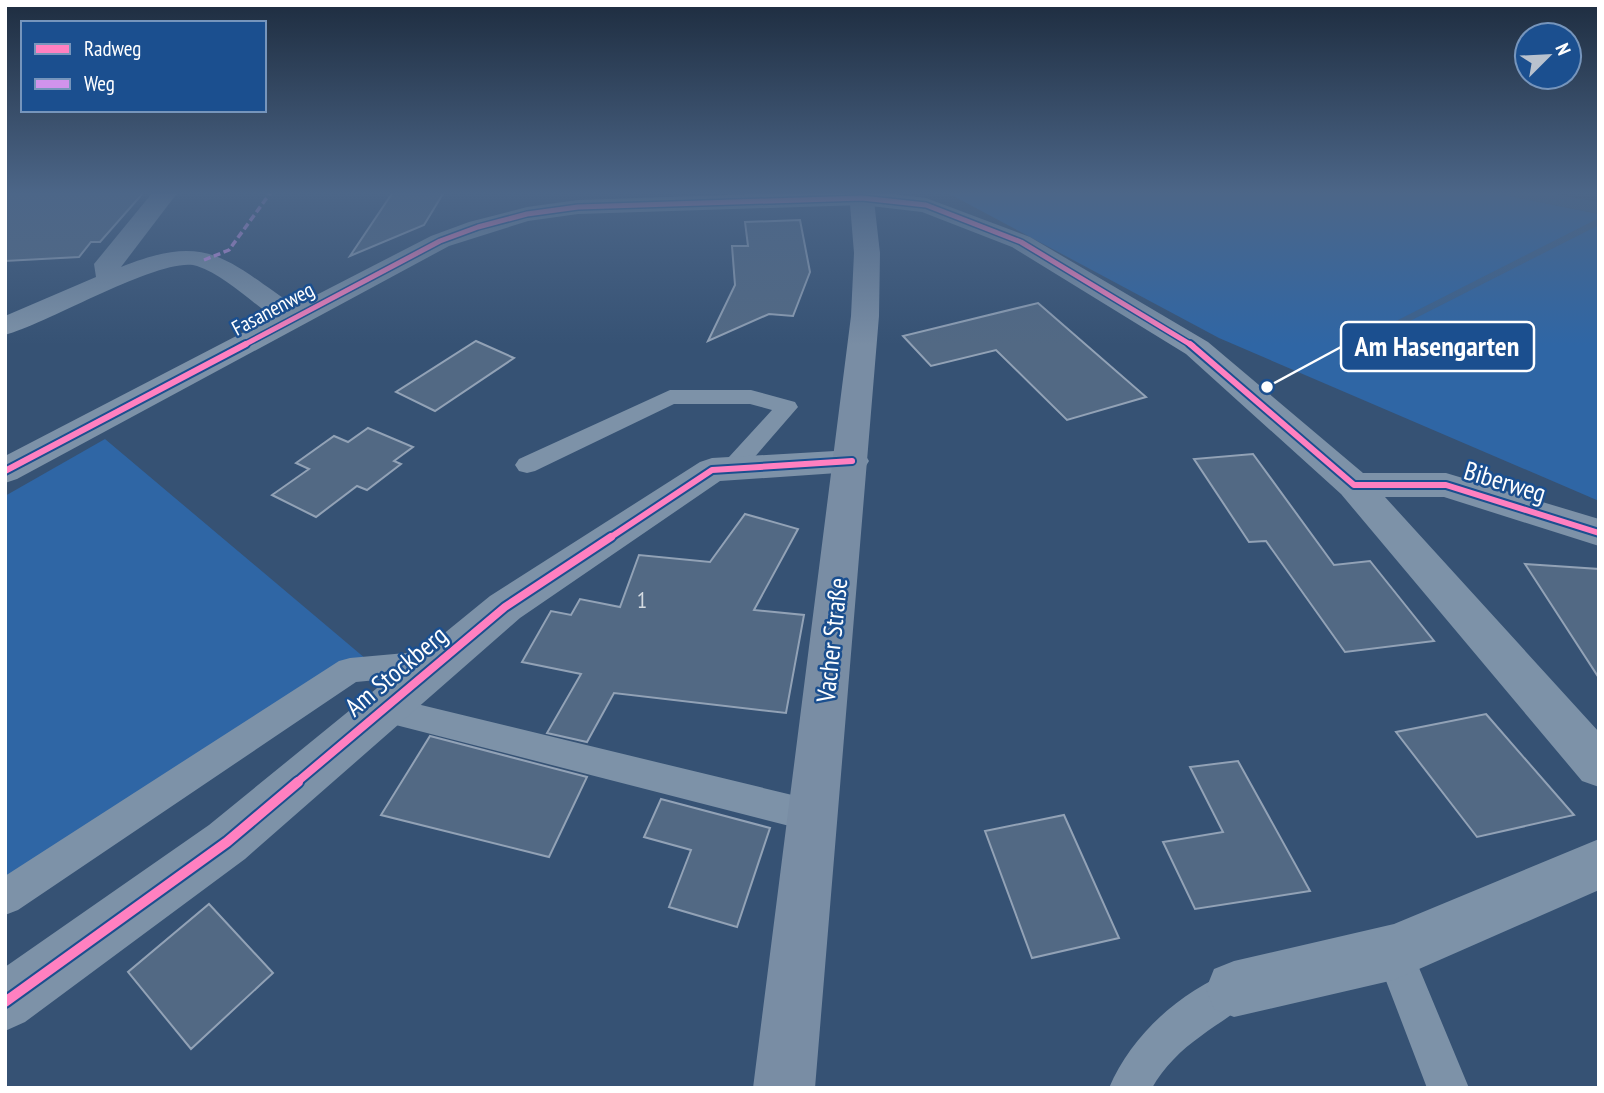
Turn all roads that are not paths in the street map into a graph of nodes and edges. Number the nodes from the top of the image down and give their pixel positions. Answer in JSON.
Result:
{"nodes":[{"id":1,"x":124,"y":243,"type":"edge"},
{"id":2,"x":436,"y":243,"type":"edge"},
{"id":3,"x":866,"y":243,"type":"edge"},
{"id":4,"x":1023,"y":243,"type":"edge"},
{"id":5,"x":111,"y":281,"type":"junction"},
{"id":6,"x":294,"y":318,"type":"junction"},
{"id":7,"x":5,"y":326,"type":"edge"},
{"id":8,"x":852,"y":461,"type":"junction"},
{"id":9,"x":527,"y":465,"type":"dead end"},
{"id":10,"x":730,"y":469,"type":"junction"},
{"id":11,"x":5,"y":471,"type":"edge"},
{"id":12,"x":1354,"y":485,"type":"junction"},
{"id":13,"x":1599,"y":533,"type":"edge"},
{"id":14,"x":441,"y":661,"type":"junction"},
{"id":15,"x":384,"y":709,"type":"junction"},
{"id":16,"x":1599,"y":766,"type":"edge"},
{"id":17,"x":813,"y":816,"type":"junction"},
{"id":18,"x":1599,"y":864,"type":"edge"},
{"id":19,"x":5,"y":897,"type":"edge"},
{"id":20,"x":1394,"y":952,"type":"junction"},
{"id":21,"x":1234,"y":989,"type":"joint"},
{"id":22,"x":5,"y":1002,"type":"edge"},
{"id":23,"x":783,"y":1088,"type":"edge"},
{"id":24,"x":1130,"y":1088,"type":"edge"},
{"id":25,"x":1448,"y":1088,"type":"edge"}],
"edges":[{"from":1,"to":5,"type":"street"},
{"from":2,"to":6,"type":"street","name":"Fasanenweg"},
{"from":3,"to":8,"type":"main road","name":"Vacher Straße"},
{"from":4,"to":12,"type":"street","name":"Fasanenweg"},
{"from":5,"to":6,"type":"street"},
{"from":5,"to":7,"type":"street"},
{"from":6,"to":11,"type":"street","name":"Fasanenweg"},
{"from":8,"to":10,"type":"street","name":"Am Stockberg"},
{"from":8,"to":17,"type":"main road","name":"Vacher Straße"},
{"from":9,"to":10,"type":"lane","name":"Am Stockberg"},
{"from":10,"to":14,"type":"street","name":"Am Stockberg"},
{"from":12,"to":13,"type":"street","name":"Biberweg"},
{"from":12,"to":16,"type":"street","name":"Fasanenweg"},
{"from":14,"to":15,"type":"street","name":"Am Stockberg"},
{"from":14,"to":19,"type":"lane"},
{"from":15,"to":17,"type":"lane","name":"Am Stockberg"},
{"from":15,"to":22,"type":"street","name":"Am Stockberg"},
{"from":17,"to":23,"type":"main road","name":"Vacher Straße"},
{"from":18,"to":20,"type":"street"},
{"from":20,"to":21,"type":"street"},
{"from":20,"to":25,"type":"lane"},
{"from":21,"to":24,"type":"lane"}]}
